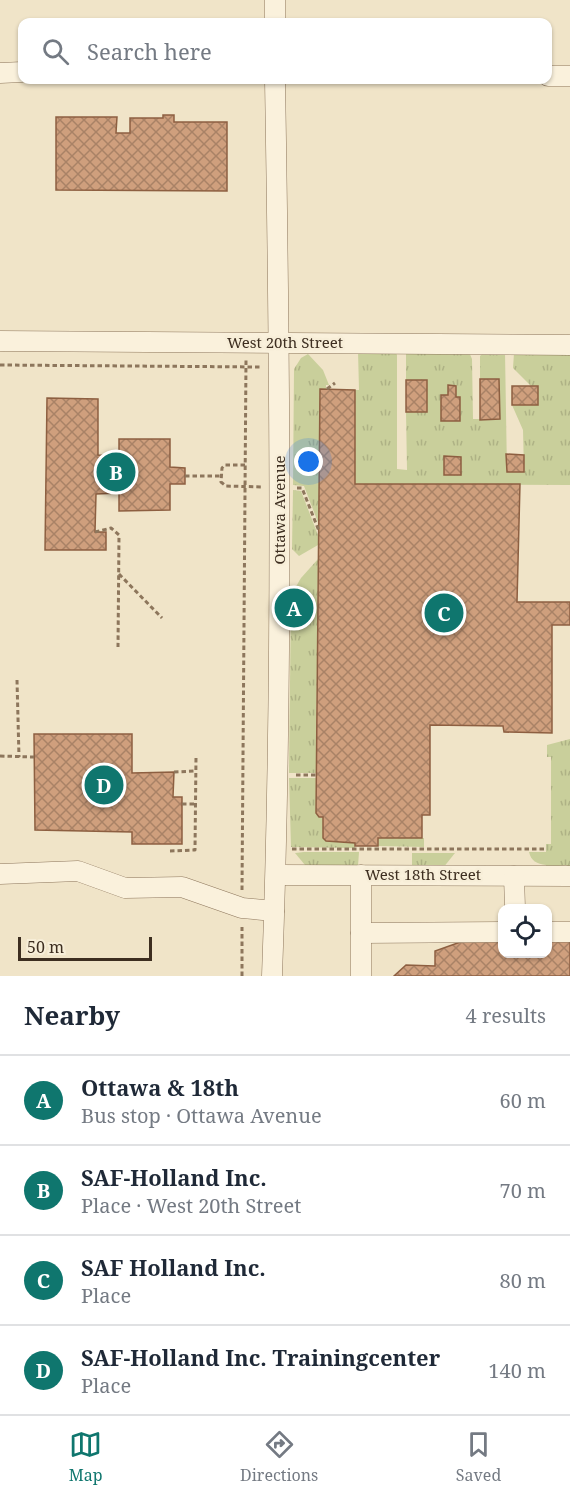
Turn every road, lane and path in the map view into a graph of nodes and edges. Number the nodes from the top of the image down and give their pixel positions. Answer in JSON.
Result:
{"nodes":[{"id":1,"x":275,"y":0,"type":"edge"},
{"id":2,"x":275,"y":18,"type":"edge"},
{"id":3,"x":18,"y":72,"type":"edge"},
{"id":4,"x":0,"y":73,"type":"edge"},
{"id":5,"x":552,"y":76,"type":"edge"},
{"id":6,"x":570,"y":76,"type":"edge"},
{"id":7,"x":275,"y":84,"type":"edge"},
{"id":8,"x":0,"y":341,"type":"edge"},
{"id":9,"x":245,"y":343,"type":"junction"},
{"id":10,"x":280,"y":344,"type":"junction"},
{"id":11,"x":570,"y":345,"type":"edge"},
{"id":12,"x":0,"y":365,"type":"edge"},
{"id":13,"x":246,"y":367,"type":"junction"},
{"id":14,"x":280,"y":368,"type":"junction"},
{"id":15,"x":336,"y":383,"type":"dead end"},
{"id":16,"x":327,"y":389,"type":"dead end"},
{"id":17,"x":185,"y":476,"type":"dead end"},
{"id":18,"x":222,"y":476,"type":"dead end"},
{"id":19,"x":95,"y":532,"type":"dead end"},
{"id":20,"x":118,"y":573,"type":"junction"},
{"id":21,"x":162,"y":618,"type":"dead end"},
{"id":22,"x":118,"y":647,"type":"dead end"},
{"id":23,"x":17,"y":680,"type":"dead end"},
{"id":24,"x":0,"y":756,"type":"edge"},
{"id":25,"x":19,"y":757,"type":"junction"},
{"id":26,"x":34,"y":757,"type":"dead end"},
{"id":27,"x":196,"y":757,"type":"dead end"},
{"id":28,"x":196,"y":771,"type":"junction"},
{"id":29,"x":174,"y":772,"type":"dead end"},
{"id":30,"x":182,"y":804,"type":"dead end"},
{"id":31,"x":195,"y":804,"type":"junction"},
{"id":32,"x":276,"y":849,"type":"junction"},
{"id":33,"x":545,"y":849,"type":"dead end"},
{"id":34,"x":170,"y":851,"type":"dead end"},
{"id":35,"x":0,"y":874,"type":"edge"},
{"id":36,"x":276,"y":874,"type":"junction"},
{"id":37,"x":361,"y":875,"type":"junction"},
{"id":38,"x":514,"y":876,"type":"junction"},
{"id":39,"x":570,"y":876,"type":"edge"},
{"id":40,"x":515,"y":904,"type":"edge"},
{"id":41,"x":242,"y":908,"type":"junction"},
{"id":42,"x":274,"y":910,"type":"junction"},
{"id":43,"x":552,"y":932,"type":"edge"},
{"id":44,"x":570,"y":932,"type":"edge"},
{"id":45,"x":361,"y":933,"type":"junction"},
{"id":46,"x":498,"y":933,"type":"edge"},
{"id":47,"x":242,"y":976,"type":"edge"},
{"id":48,"x":272,"y":976,"type":"edge"},
{"id":49,"x":361,"y":976,"type":"edge"}],
"edges":[{"from":1,"to":2,"type":"street"},
{"from":3,"to":4,"type":"street"},
{"from":5,"to":6,"type":"street"},
{"from":7,"to":10,"type":"street","name":"Ottawa Avenue"},
{"from":8,"to":9,"type":"street","name":"West 20th Street"},
{"from":9,"to":10,"type":"street","name":"West 20th Street"},
{"from":9,"to":13,"type":"path"},
{"from":10,"to":11,"type":"street","name":"West 20th Street"},
{"from":10,"to":14,"type":"street","name":"Ottawa Avenue"},
{"from":12,"to":13,"type":"path"},
{"from":13,"to":14,"type":"path"},
{"from":13,"to":41,"type":"path"},
{"from":14,"to":32,"type":"street","name":"Ottawa Avenue"},
{"from":15,"to":16,"type":"path"},
{"from":17,"to":18,"type":"path"},
{"from":19,"to":20,"type":"path"},
{"from":20,"to":21,"type":"path"},
{"from":20,"to":22,"type":"path"},
{"from":23,"to":25,"type":"path"},
{"from":24,"to":25,"type":"path"},
{"from":25,"to":26,"type":"path"},
{"from":27,"to":28,"type":"path"},
{"from":28,"to":29,"type":"path"},
{"from":28,"to":31,"type":"path"},
{"from":30,"to":31,"type":"path"},
{"from":31,"to":34,"type":"path"},
{"from":32,"to":33,"type":"path"},
{"from":32,"to":36,"type":"street","name":"Ottawa Avenue"},
{"from":35,"to":41,"type":"street"},
{"from":36,"to":37,"type":"street","name":"West 18th Street"},
{"from":36,"to":42,"type":"street","name":"Ottawa Avenue"},
{"from":37,"to":38,"type":"street","name":"West 18th Street"},
{"from":37,"to":45,"type":"street"},
{"from":38,"to":39,"type":"street","name":"West 18th Street"},
{"from":38,"to":40,"type":"street"},
{"from":41,"to":42,"type":"street"},
{"from":41,"to":47,"type":"path"},
{"from":42,"to":48,"type":"street","name":"Ottawa Avenue"},
{"from":43,"to":44,"type":"street"},
{"from":45,"to":46,"type":"street"},
{"from":45,"to":49,"type":"street"}]}
